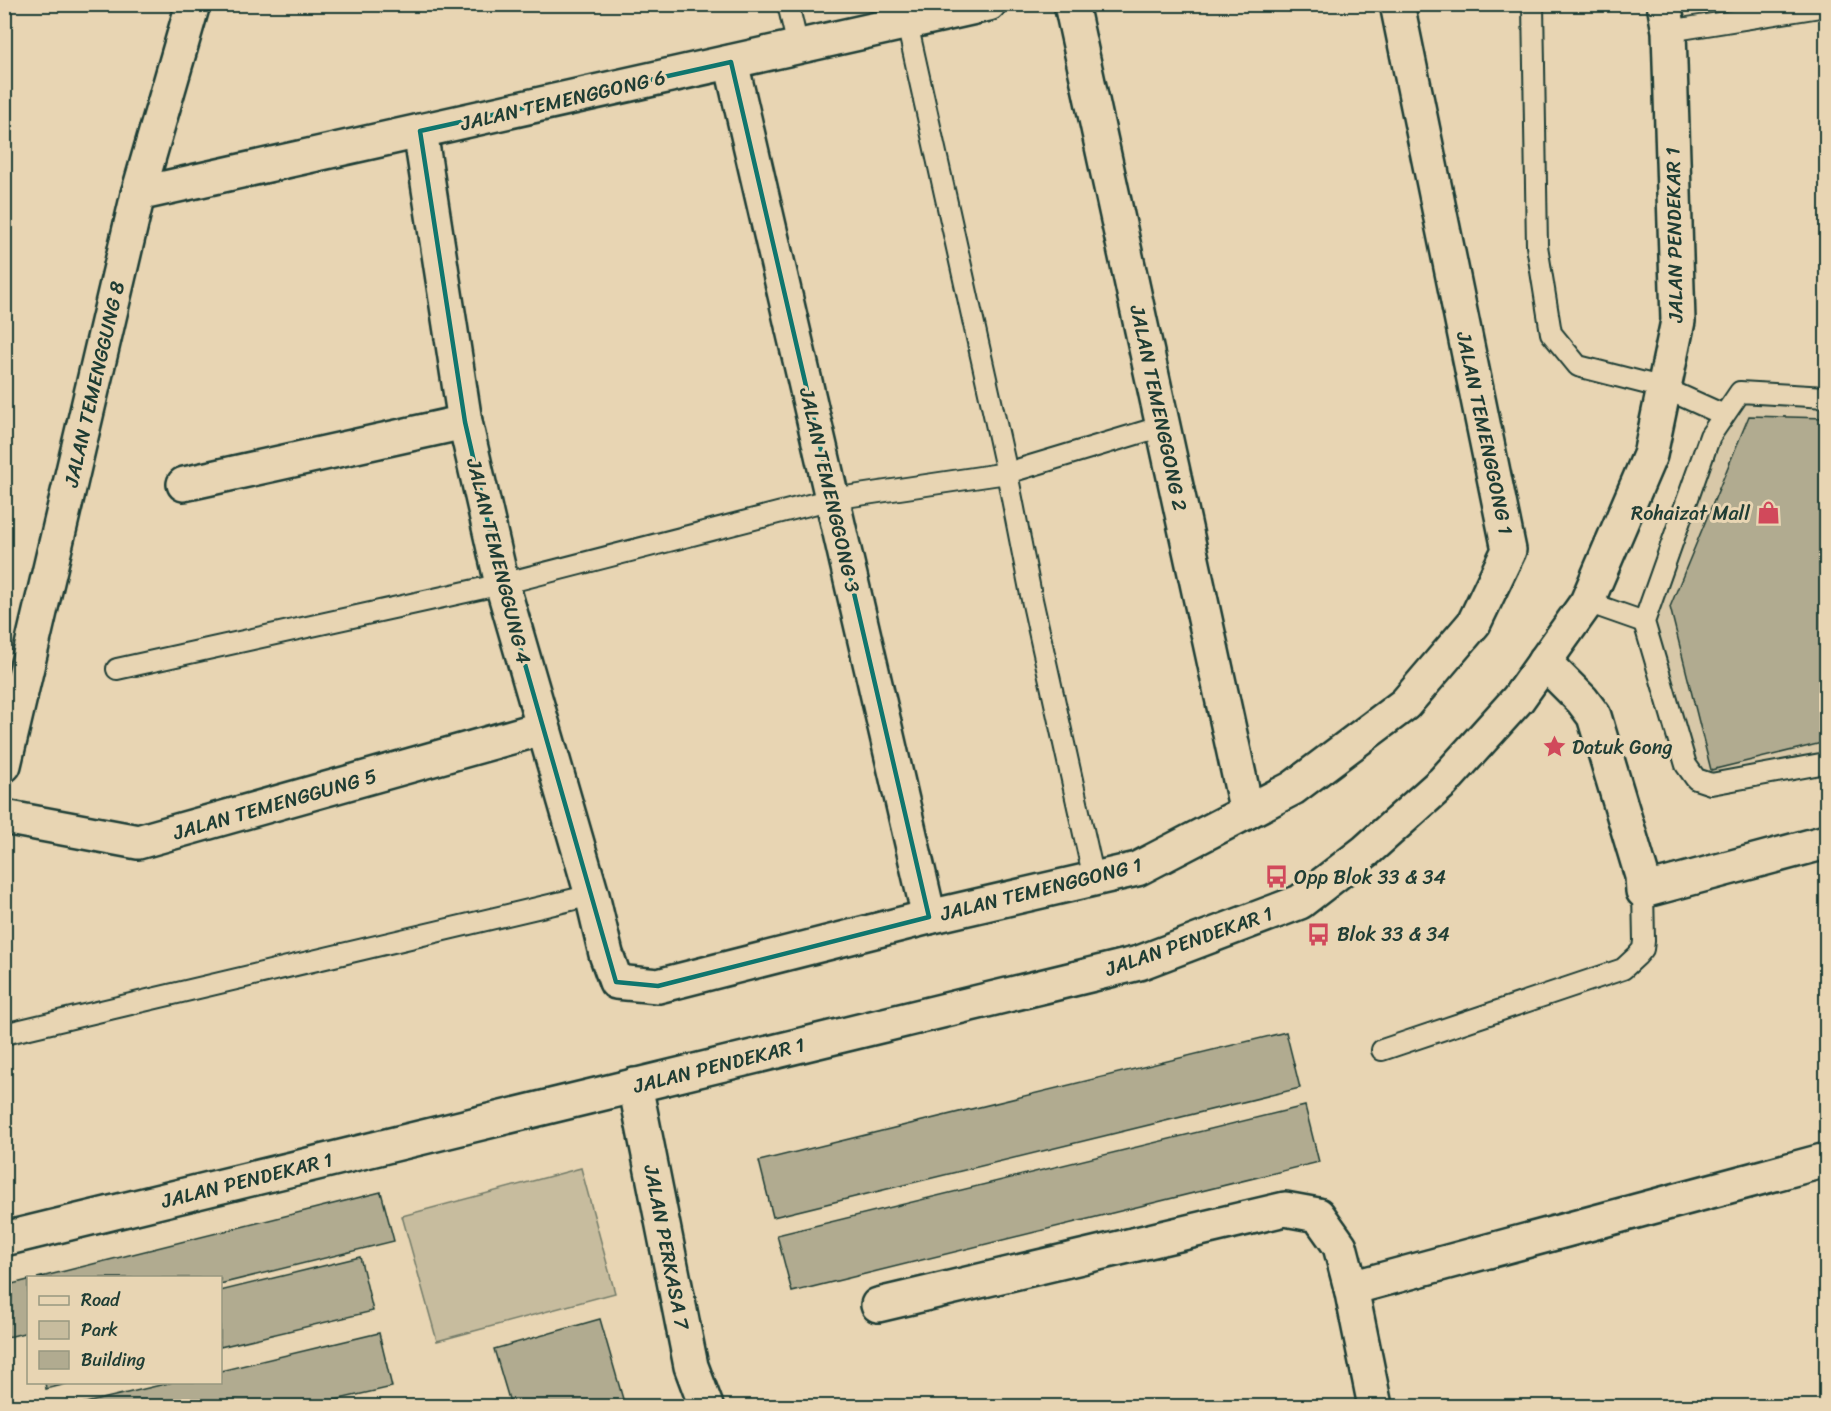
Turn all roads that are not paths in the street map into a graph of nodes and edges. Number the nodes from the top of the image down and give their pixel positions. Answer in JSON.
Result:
{"nodes":[{"id":1,"x":193,"y":4,"type":"edge"},
{"id":2,"x":788,"y":4,"type":"edge"},
{"id":3,"x":988,"y":4,"type":"edge"},
{"id":4,"x":1071,"y":4,"type":"edge"},
{"id":5,"x":1397,"y":4,"type":"edge"},
{"id":6,"x":1533,"y":5,"type":"edge"},
{"id":7,"x":1827,"y":6,"type":"edge"},
{"id":8,"x":1667,"y":18,"type":"edge"},
{"id":9,"x":907,"y":23,"type":"junction"},
{"id":10,"x":798,"y":47,"type":"junction"},
{"id":11,"x":731,"y":62,"type":"junction"},
{"id":12,"x":420,"y":131,"type":"junction"},
{"id":13,"x":138,"y":194,"type":"junction"},
{"id":14,"x":1664,"y":388,"type":"junction"},
{"id":15,"x":1827,"y":397,"type":"edge"},
{"id":16,"x":1724,"y":415,"type":"junction"},
{"id":17,"x":465,"y":422,"type":"junction"},
{"id":18,"x":1163,"y":426,"type":"junction"},
{"id":19,"x":1007,"y":473,"type":"junction"},
{"id":20,"x":184,"y":484,"type":"dead end"},
{"id":21,"x":832,"y":499,"type":"junction"},
{"id":22,"x":502,"y":584,"type":"junction"},
{"id":23,"x":1587,"y":602,"type":"junction"},
{"id":24,"x":1644,"y":622,"type":"junction"},
{"id":25,"x":1544,"y":662,"type":"junction"},
{"id":26,"x":117,"y":669,"type":"dead end"},
{"id":27,"x":543,"y":728,"type":"junction"},
{"id":28,"x":1827,"y":763,"type":"edge"},
{"id":29,"x":4,"y":765,"type":"edge"},
{"id":30,"x":1247,"y":812,"type":"junction"},
{"id":31,"x":4,"y":817,"type":"edge"},
{"id":32,"x":1827,"y":842,"type":"edge"},
{"id":33,"x":1094,"y":879,"type":"junction"},
{"id":34,"x":1643,"y":891,"type":"junction"},
{"id":35,"x":592,"y":896,"type":"junction"},
{"id":36,"x":929,"y":917,"type":"junction"},
{"id":37,"x":616,"y":982,"type":"joint"},
{"id":38,"x":4,"y":1034,"type":"edge"},
{"id":39,"x":1382,"y":1050,"type":"dead end"},
{"id":40,"x":635,"y":1085,"type":"junction"},
{"id":41,"x":1827,"y":1160,"type":"edge"},
{"id":42,"x":4,"y":1239,"type":"edge"},
{"id":43,"x":1351,"y":1288,"type":"junction"},
{"id":44,"x":878,"y":1305,"type":"dead end"},
{"id":45,"x":1374,"y":1406,"type":"edge"},
{"id":46,"x":706,"y":1407,"type":"edge"}],
"edges":[{"from":1,"to":13,"type":"street","name":"JALAN TEMENGGUNG 8"},
{"from":2,"to":10,"type":"lane"},
{"from":3,"to":9,"type":"street","name":"JALAN TEMENGGONG 6"},
{"from":4,"to":18,"type":"street","name":"JALAN TEMENGGONG 2"},
{"from":5,"to":30,"type":"street","name":"JALAN TEMENGGONG 1"},
{"from":6,"to":14,"type":"lane"},
{"from":7,"to":8,"type":"lane"},
{"from":8,"to":14,"type":"street","name":"JALAN PENDEKAR 1"},
{"from":9,"to":10,"type":"street","name":"JALAN TEMENGGONG 6"},
{"from":9,"to":19,"type":"lane"},
{"from":10,"to":11,"type":"street","name":"JALAN TEMENGGONG 6"},
{"from":11,"to":12,"type":"street","name":"JALAN TEMENGGONG 6"},
{"from":11,"to":21,"type":"street","name":"JALAN TEMENGGONG 3"},
{"from":12,"to":13,"type":"street","name":"JALAN TEMENGGONG 6"},
{"from":12,"to":17,"type":"street","name":"JALAN TEMENGGUNG 4"},
{"from":13,"to":29,"type":"street","name":"JALAN TEMENGGUNG 8"},
{"from":14,"to":16,"type":"lane"},
{"from":14,"to":23,"type":"street","name":"JALAN PENDEKAR 1"},
{"from":15,"to":16,"type":"lane"},
{"from":16,"to":24,"type":"lane"},
{"from":17,"to":20,"type":"street"},
{"from":17,"to":22,"type":"street","name":"JALAN TEMENGGUNG 4"},
{"from":18,"to":19,"type":"lane"},
{"from":18,"to":30,"type":"street","name":"JALAN TEMENGGONG 2"},
{"from":19,"to":21,"type":"lane"},
{"from":19,"to":33,"type":"lane"},
{"from":21,"to":22,"type":"lane"},
{"from":21,"to":36,"type":"street","name":"JALAN TEMENGGONG 3"},
{"from":22,"to":26,"type":"lane"},
{"from":22,"to":27,"type":"street","name":"JALAN TEMENGGUNG 4"},
{"from":23,"to":24,"type":"lane"},
{"from":23,"to":25,"type":"street","name":"JALAN PENDEKAR 1"},
{"from":24,"to":28,"type":"lane"},
{"from":25,"to":34,"type":"street"},
{"from":25,"to":40,"type":"street","name":"JALAN PENDEKAR 1"},
{"from":27,"to":31,"type":"street","name":"JALAN TEMENGGUNG 5"},
{"from":27,"to":35,"type":"street","name":"JALAN TEMENGGUNG 4"},
{"from":30,"to":33,"type":"street","name":"JALAN TEMENGGONG 1"},
{"from":32,"to":34,"type":"street"},
{"from":33,"to":36,"type":"street","name":"JALAN TEMENGGONG 1"},
{"from":34,"to":39,"type":"lane"},
{"from":35,"to":37,"type":"street","name":"JALAN TEMENGGUNG 4"},
{"from":35,"to":38,"type":"lane"},
{"from":36,"to":37,"type":"street","name":"JALAN TEMENGGONG 1"},
{"from":40,"to":42,"type":"street","name":"JALAN PENDEKAR 1"},
{"from":40,"to":46,"type":"street","name":"JALAN PERKASA 7"},
{"from":41,"to":43,"type":"street"},
{"from":43,"to":44,"type":"street"},
{"from":43,"to":45,"type":"street"}]}
